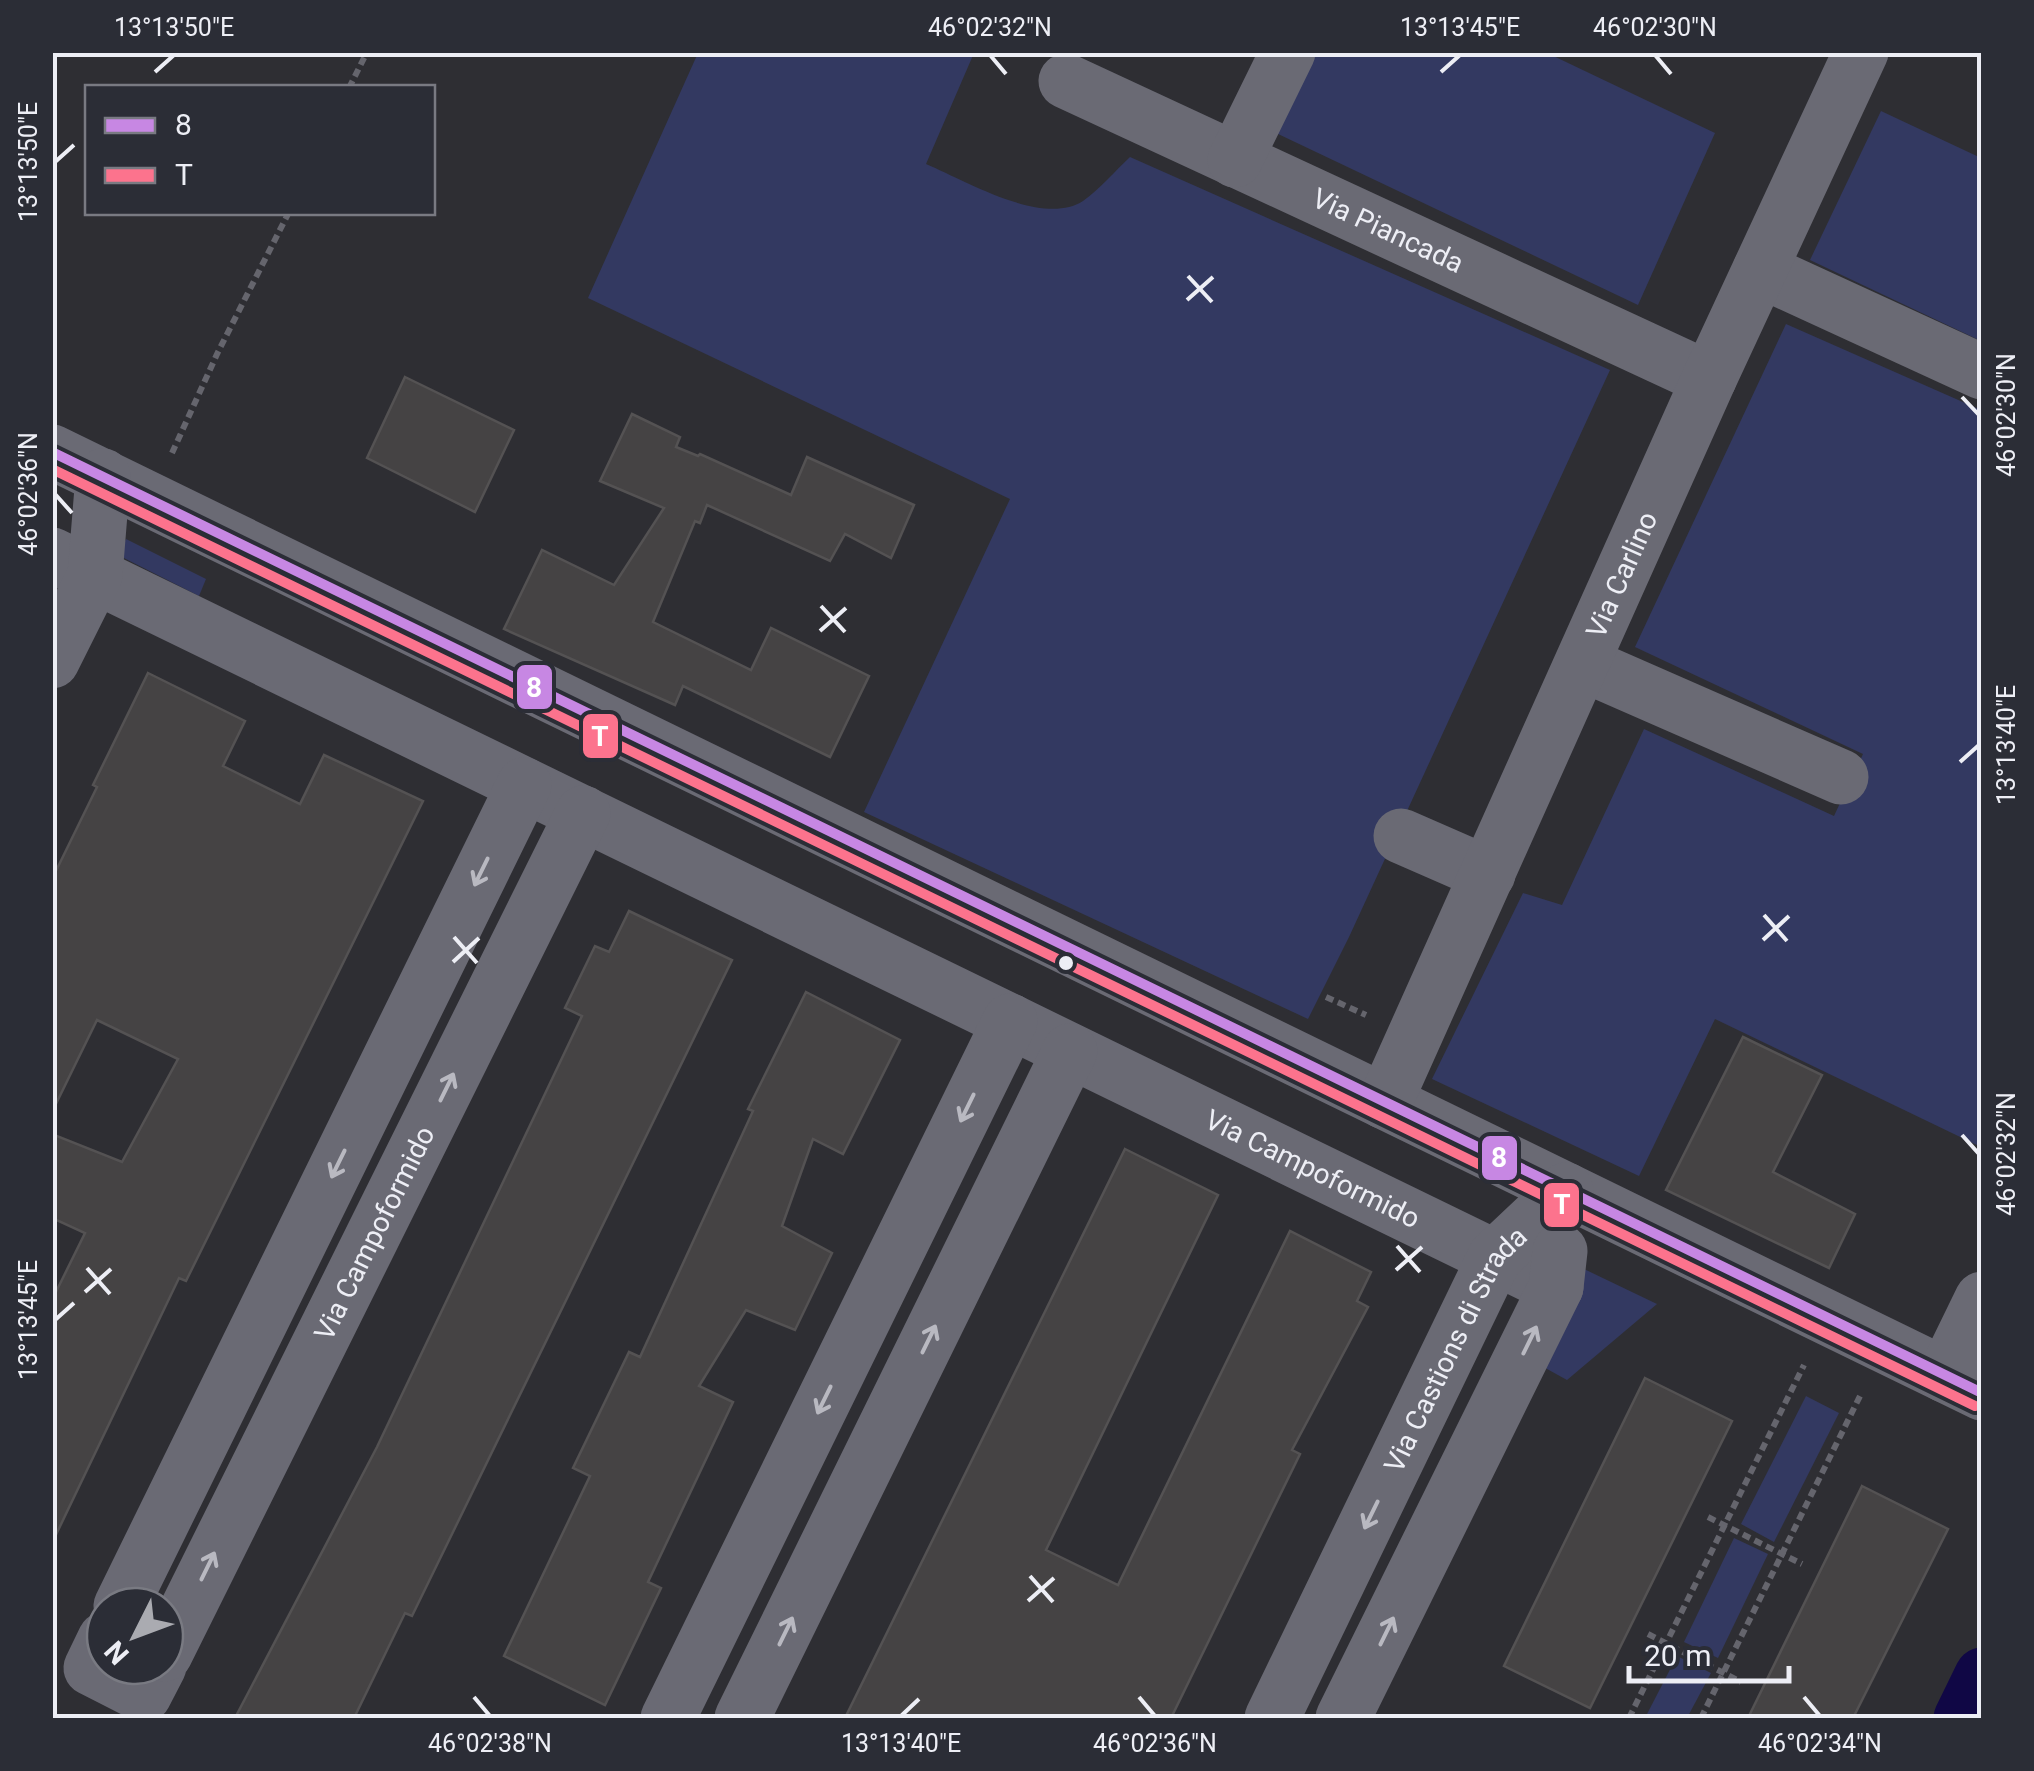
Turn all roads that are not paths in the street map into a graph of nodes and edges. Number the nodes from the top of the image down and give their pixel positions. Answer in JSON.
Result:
{"nodes":[{"id":1,"x":1288,"y":52,"type":"edge"},
{"id":2,"x":1860,"y":52,"type":"edge"},
{"id":3,"x":1066,"y":81,"type":"dead end"},
{"id":4,"x":1235,"y":160,"type":"junction"},
{"id":5,"x":1760,"y":270,"type":"junction"},
{"id":6,"x":1982,"y":372,"type":"edge"},
{"id":7,"x":1709,"y":379,"type":"junction"},
{"id":8,"x":52,"y":452,"type":"edge"},
{"id":9,"x":103,"y":476,"type":"junction"},
{"id":10,"x":52,"y":523,"type":"edge"},
{"id":11,"x":74,"y":565,"type":"edge"},
{"id":12,"x":52,"y":661,"type":"edge"},
{"id":13,"x":1583,"y":664,"type":"junction"},
{"id":14,"x":1841,"y":777,"type":"dead end"},
{"id":15,"x":524,"y":784,"type":"junction"},
{"id":16,"x":583,"y":812,"type":"junction"},
{"id":17,"x":1402,"y":836,"type":"dead end"},
{"id":18,"x":1488,"y":874,"type":"junction"},
{"id":19,"x":1010,"y":1021,"type":"junction"},
{"id":20,"x":1070,"y":1050,"type":"junction"},
{"id":21,"x":1386,"y":1102,"type":"junction"},
{"id":22,"x":1566,"y":1190,"type":"junction"},
{"id":23,"x":1495,"y":1257,"type":"junction"},
{"id":24,"x":1556,"y":1287,"type":"junction"},
{"id":25,"x":1982,"y":1299,"type":"edge"},
{"id":26,"x":1963,"y":1384,"type":"edge"},
{"id":27,"x":131,"y":1586,"type":"edge"},
{"id":28,"x":185,"y":1614,"type":"edge"},
{"id":29,"x":126,"y":1686,"type":"edge"},
{"id":30,"x":149,"y":1686,"type":"edge"},
{"id":31,"x":668,"y":1718,"type":"edge"},
{"id":32,"x":742,"y":1718,"type":"edge"},
{"id":33,"x":1272,"y":1718,"type":"edge"},
{"id":34,"x":1344,"y":1718,"type":"edge"}],
"edges":[{"from":1,"to":4,"type":"street"},
{"from":2,"to":5,"type":"street","name":"Via Carlino"},
{"from":3,"to":4,"type":"street","name":"Via Piancada"},
{"from":4,"to":7,"type":"street","name":"Via Piancada"},
{"from":5,"to":6,"type":"street"},
{"from":5,"to":7,"type":"street","name":"Via Carlino"},
{"from":7,"to":13,"type":"street","name":"Via Carlino"},
{"from":8,"to":9,"type":"street"},
{"from":9,"to":10,"type":"street"},
{"from":9,"to":11,"type":"street"},
{"from":9,"to":21,"type":"street"},
{"from":11,"to":12,"type":"street"},
{"from":11,"to":15,"type":"street","name":"Via Campoformido"},
{"from":13,"to":14,"type":"street"},
{"from":13,"to":18,"type":"street","name":"Via Carlino"},
{"from":15,"to":16,"type":"street","name":"Via Campoformido"},
{"from":15,"to":27,"type":"street","one_way":true},
{"from":16,"to":19,"type":"street","name":"Via Campoformido"},
{"from":28,"to":16,"type":"street","name":"Via Campoformido","one_way":true},
{"from":17,"to":18,"type":"street"},
{"from":18,"to":21,"type":"street","name":"Via Carlino"},
{"from":19,"to":20,"type":"street","name":"Via Campoformido"},
{"from":19,"to":31,"type":"street","one_way":true},
{"from":20,"to":23,"type":"street","name":"Via Campoformido"},
{"from":32,"to":20,"type":"street","one_way":true},
{"from":21,"to":22,"type":"street"},
{"from":22,"to":23,"type":"street","name":"Via Castions di Strada"},
{"from":22,"to":24,"type":"street","name":"Via Castions di Strada"},
{"from":22,"to":26,"type":"street"},
{"from":23,"to":24,"type":"street","name":"Via Campoformido"},
{"from":23,"to":33,"type":"street","name":"Via Castions di Strada","one_way":true},
{"from":34,"to":24,"type":"street","name":"Via Castions di Strada","one_way":true},
{"from":25,"to":26,"type":"street"},
{"from":29,"to":30,"type":"street"}]}
